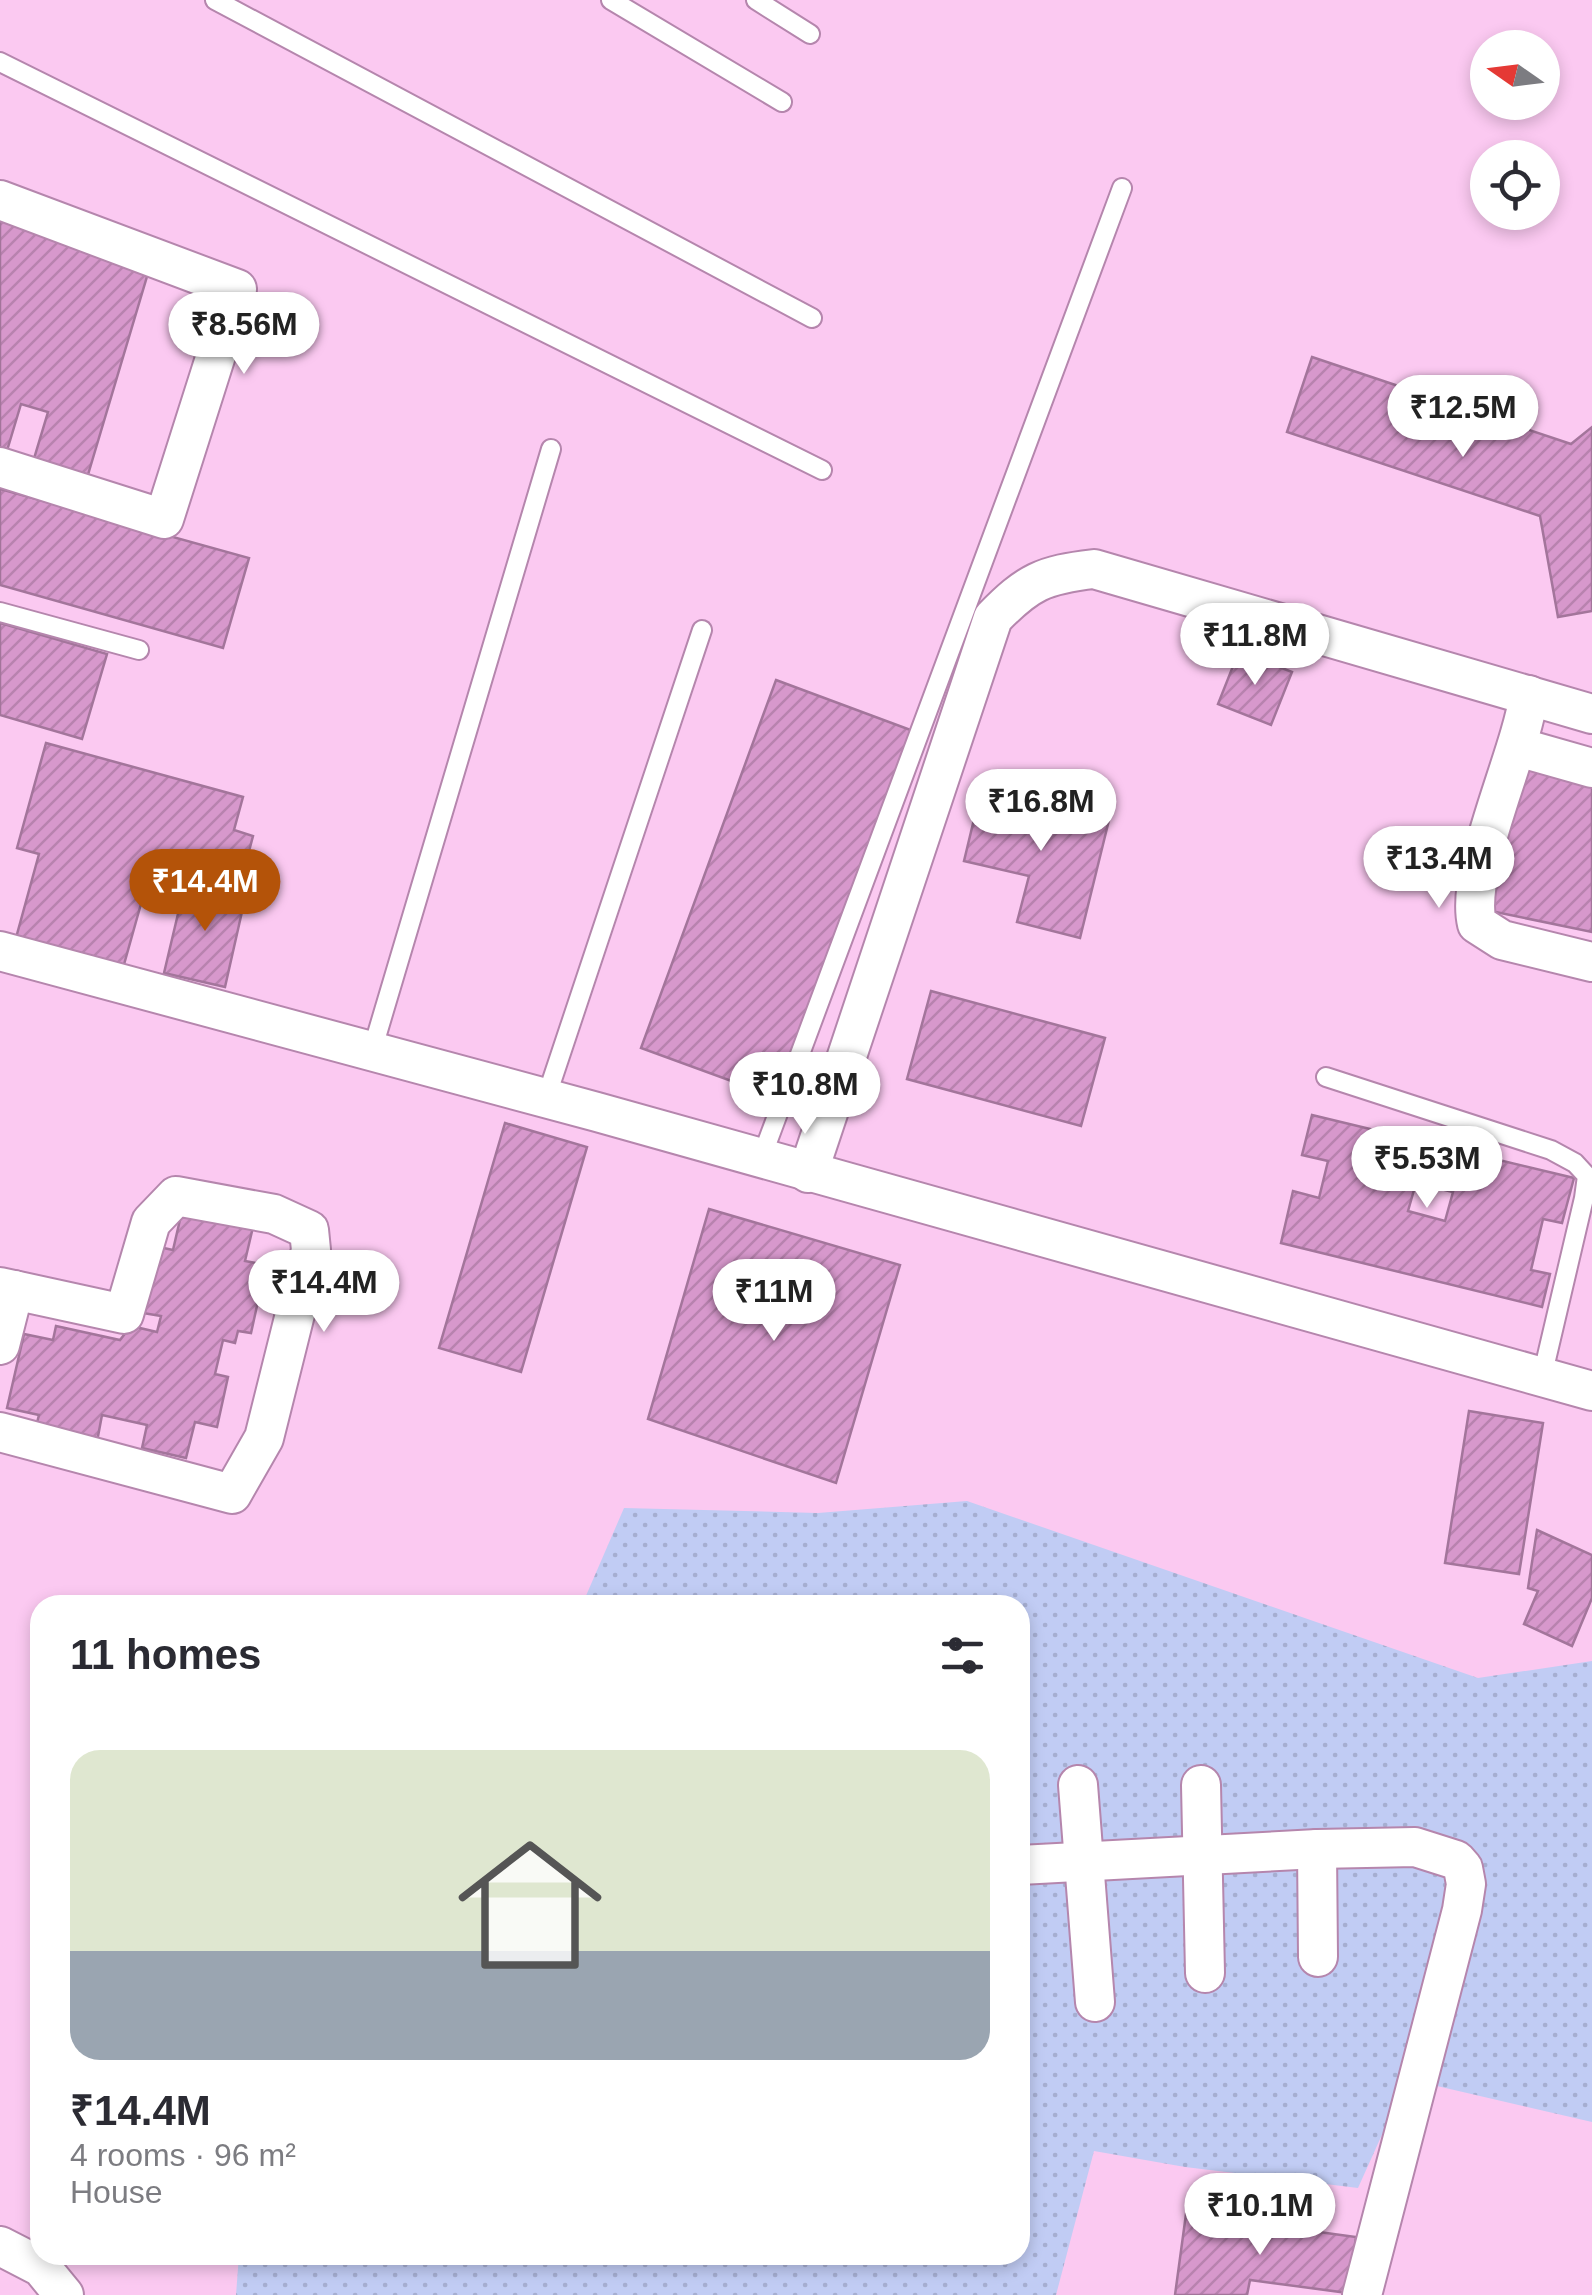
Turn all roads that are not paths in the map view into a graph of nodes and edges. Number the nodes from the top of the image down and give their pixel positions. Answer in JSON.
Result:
{"nodes":[{"id":1,"x":215,"y":0,"type":"edge"},
{"id":2,"x":611,"y":0,"type":"edge"},
{"id":3,"x":756,"y":0,"type":"edge"},
{"id":4,"x":810,"y":34,"type":"dead end"},
{"id":5,"x":0,"y":62,"type":"edge"},
{"id":6,"x":782,"y":102,"type":"dead end"},
{"id":7,"x":1122,"y":188,"type":"dead end"},
{"id":8,"x":0,"y":200,"type":"edge"},
{"id":9,"x":812,"y":318,"type":"dead end"},
{"id":10,"x":551,"y":449,"type":"dead end"},
{"id":11,"x":0,"y":467,"type":"edge"},
{"id":12,"x":822,"y":470,"type":"dead end"},
{"id":13,"x":0,"y":612,"type":"edge"},
{"id":14,"x":702,"y":630,"type":"dead end"},
{"id":15,"x":139,"y":650,"type":"dead end"},
{"id":16,"x":1529,"y":695,"type":"junction"},
{"id":17,"x":1592,"y":714,"type":"edge"},
{"id":18,"x":1518,"y":748,"type":"junction"},
{"id":19,"x":1592,"y":768,"type":"edge"},
{"id":20,"x":0,"y":951,"type":"edge"},
{"id":21,"x":1592,"y":962,"type":"edge"},
{"id":22,"x":372,"y":1052,"type":"junction"},
{"id":23,"x":1326,"y":1077,"type":"dead end"},
{"id":24,"x":546,"y":1098,"type":"junction"},
{"id":25,"x":760,"y":1159,"type":"junction"},
{"id":26,"x":808,"y":1172,"type":"junction"},
{"id":27,"x":7,"y":1288,"type":"edge"},
{"id":28,"x":0,"y":1346,"type":"edge"},
{"id":29,"x":1542,"y":1377,"type":"junction"},
{"id":30,"x":1592,"y":1391,"type":"edge"},
{"id":31,"x":0,"y":1432,"type":"edge"},
{"id":32,"x":1078,"y":1785,"type":"dead end"},
{"id":33,"x":1201,"y":1785,"type":"dead end"},
{"id":34,"x":1318,"y":1849,"type":"junction"},
{"id":35,"x":1203,"y":1855,"type":"junction"},
{"id":36,"x":1085,"y":1862,"type":"junction"},
{"id":37,"x":1030,"y":1864,"type":"edge"},
{"id":38,"x":1318,"y":1958,"type":"dead end"},
{"id":39,"x":1205,"y":1973,"type":"dead end"},
{"id":40,"x":1095,"y":2002,"type":"dead end"},
{"id":41,"x":0,"y":2246,"type":"edge"},
{"id":42,"x":30,"y":2261,"type":"edge"},
{"id":43,"x":37,"y":2265,"type":"edge"},
{"id":44,"x":64,"y":2295,"type":"edge"},
{"id":45,"x":1362,"y":2295,"type":"edge"}],
"edges":[{"from":1,"to":9,"type":"lane"},
{"from":2,"to":6,"type":"lane"},
{"from":3,"to":4,"type":"lane"},
{"from":5,"to":12,"type":"lane"},
{"from":7,"to":25,"type":"lane"},
{"from":8,"to":11,"type":"street"},
{"from":10,"to":22,"type":"lane"},
{"from":13,"to":15,"type":"lane"},
{"from":14,"to":24,"type":"lane"},
{"from":16,"to":17,"type":"street"},
{"from":16,"to":18,"type":"street"},
{"from":16,"to":26,"type":"street"},
{"from":18,"to":19,"type":"street"},
{"from":18,"to":21,"type":"street"},
{"from":20,"to":22,"type":"street"},
{"from":22,"to":24,"type":"street"},
{"from":23,"to":29,"type":"lane"},
{"from":24,"to":25,"type":"street"},
{"from":25,"to":26,"type":"street"},
{"from":26,"to":29,"type":"street"},
{"from":27,"to":28,"type":"street"},
{"from":27,"to":31,"type":"street"},
{"from":29,"to":30,"type":"street"},
{"from":32,"to":36,"type":"street"},
{"from":33,"to":35,"type":"street"},
{"from":34,"to":35,"type":"street"},
{"from":34,"to":38,"type":"street"},
{"from":34,"to":45,"type":"street"},
{"from":35,"to":36,"type":"street"},
{"from":35,"to":39,"type":"street"},
{"from":36,"to":37,"type":"street"},
{"from":36,"to":40,"type":"street"},
{"from":41,"to":42,"type":"street"},
{"from":43,"to":44,"type":"street"}]}
